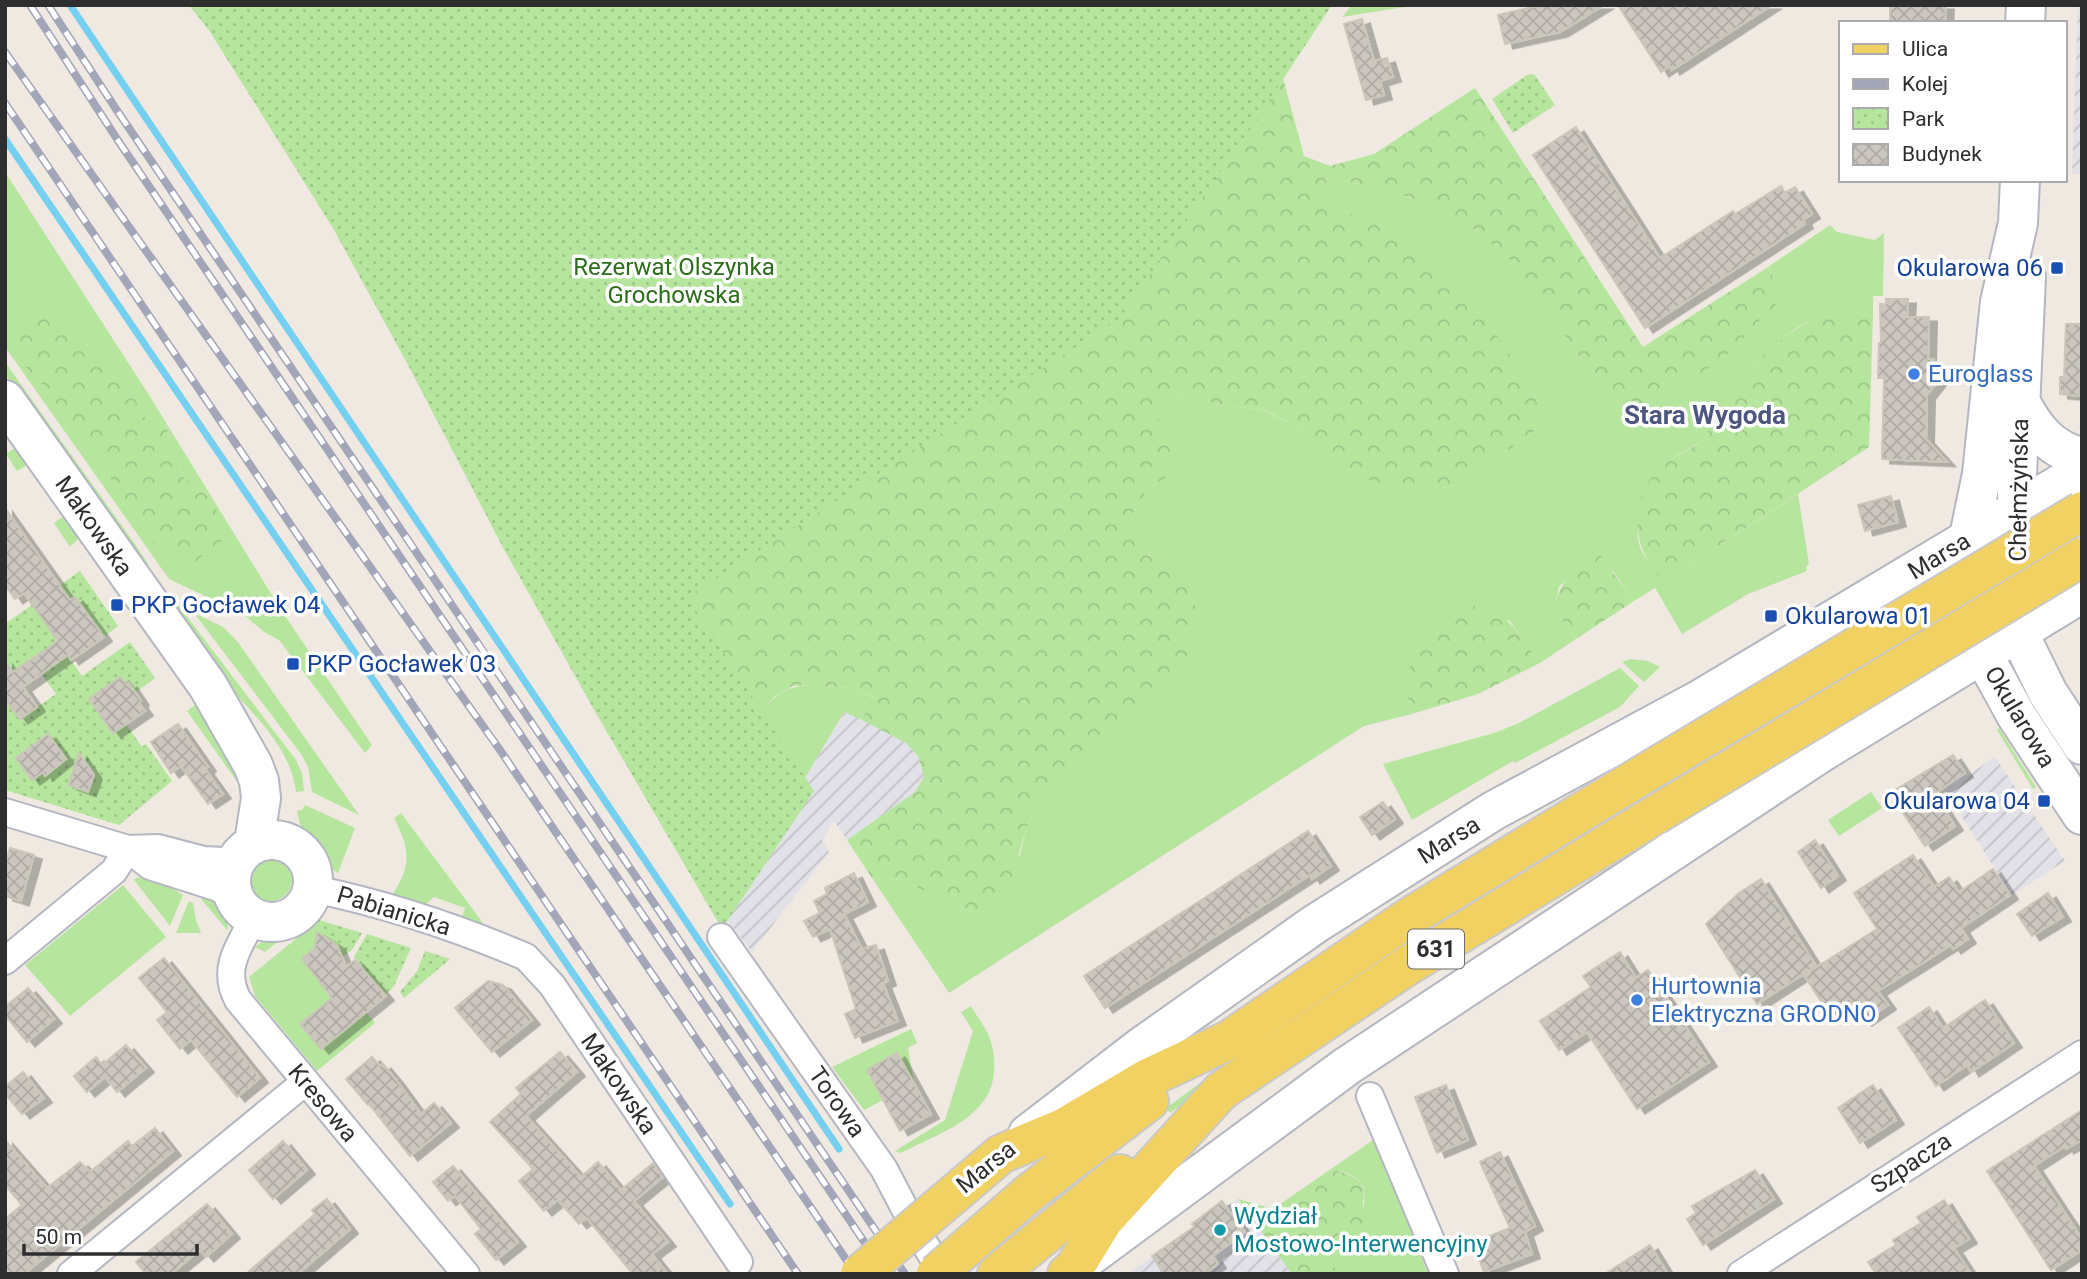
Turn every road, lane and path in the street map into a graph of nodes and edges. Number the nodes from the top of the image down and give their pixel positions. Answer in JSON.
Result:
{"nodes":[{"id":1,"x":2020,"y":182,"type":"edge"},
{"id":2,"x":2018,"y":223,"type":"junction"},
{"id":3,"x":5,"y":400,"type":"edge"},
{"id":4,"x":2020,"y":401,"type":"junction"},
{"id":5,"x":2082,"y":457,"type":"edge"},
{"id":6,"x":2082,"y":471,"type":"edge"},
{"id":7,"x":2018,"y":510,"type":"junction"},
{"id":8,"x":2082,"y":511,"type":"edge"},
{"id":9,"x":1969,"y":537,"type":"junction"},
{"id":10,"x":2082,"y":557,"type":"edge"},
{"id":11,"x":2082,"y":593,"type":"edge"},
{"id":12,"x":2018,"y":632,"type":"junction"},
{"id":13,"x":1982,"y":653,"type":"junction"},
{"id":14,"x":1931,"y":685,"type":"junction"},
{"id":15,"x":2015,"y":715,"type":"junction"},
{"id":16,"x":2082,"y":745,"type":"edge"},
{"id":17,"x":5,"y":812,"type":"edge"},
{"id":18,"x":2082,"y":815,"type":"edge"},
{"id":19,"x":261,"y":848,"type":"junction"},
{"id":20,"x":128,"y":849,"type":"junction"},
{"id":21,"x":314,"y":889,"type":"junction"},
{"id":22,"x":245,"y":910,"type":"junction"},
{"id":23,"x":474,"y":936,"type":"joint"},
{"id":24,"x":721,"y":937,"type":"dead end"},
{"id":25,"x":5,"y":961,"type":"edge"},
{"id":26,"x":1229,"y":1040,"type":"junction"},
{"id":27,"x":2082,"y":1054,"type":"edge"},
{"id":28,"x":305,"y":1082,"type":"junction"},
{"id":29,"x":1221,"y":1091,"type":"junction"},
{"id":30,"x":1370,"y":1096,"type":"dead end"},
{"id":31,"x":1001,"y":1154,"type":"junction"},
{"id":32,"x":739,"y":1262,"type":"dead end"},
{"id":33,"x":1071,"y":1270,"type":"edge"},
{"id":34,"x":71,"y":1274,"type":"edge"},
{"id":35,"x":466,"y":1274,"type":"edge"},
{"id":36,"x":860,"y":1274,"type":"edge"},
{"id":37,"x":936,"y":1274,"type":"edge"},
{"id":38,"x":944,"y":1274,"type":"edge"},
{"id":39,"x":997,"y":1274,"type":"edge"},
{"id":40,"x":1445,"y":1274,"type":"edge"},
{"id":41,"x":1741,"y":1274,"type":"edge"}],
"edges":[{"from":1,"to":2,"type":"main road","name":"Chełmżyńska"},
{"from":2,"to":4,"type":"main road","name":"Chełmżyńska"},
{"from":2,"to":9,"type":"main road","name":"Chełmżyńska"},
{"from":3,"to":19,"type":"main road","name":"Makowska"},
{"from":4,"to":5,"type":"main road"},
{"from":4,"to":7,"type":"main road","name":"Chełmżyńska"},
{"from":6,"to":7,"type":"main road","name":"Marsa"},
{"from":7,"to":9,"type":"main road","name":"Marsa"},
{"from":7,"to":12,"type":"main road","name":"Chełmżyńska"},
{"from":8,"to":26,"type":"main road","number":"631","bridge":true},
{"from":9,"to":13,"type":"main road","name":"Chełmżyńska"},
{"from":9,"to":31,"type":"main road","name":"Marsa"},
{"from":10,"to":29,"type":"main road","number":"631","bridge":true},
{"from":11,"to":12,"type":"main road"},
{"from":12,"to":13,"type":"main road"},
{"from":12,"to":16,"type":"main road","name":"Okularowa"},
{"from":13,"to":14,"type":"main road"},
{"from":13,"to":15,"type":"main road","name":"Okularowa"},
{"from":14,"to":15,"type":"main road"},
{"from":14,"to":33,"type":"main road"},
{"from":15,"to":18,"type":"main road","name":"Okularowa"},
{"from":17,"to":20,"type":"street"},
{"from":19,"to":20,"type":"street"},
{"from":19,"to":21,"type":"main road"},
{"from":19,"to":22,"type":"main road"},
{"from":20,"to":22,"type":"street"},
{"from":20,"to":25,"type":"street"},
{"from":21,"to":22,"type":"main road"},
{"from":21,"to":23,"type":"street","name":"Pabianicka"},
{"from":22,"to":28,"type":"street","name":"Kresowa"},
{"from":23,"to":32,"type":"street","name":"Makowska"},
{"from":24,"to":38,"type":"street","name":"Torowa"},
{"from":26,"to":31,"type":"main road"},
{"from":26,"to":37,"type":"main road","name":"Marsa","number":"631","bridge":true},
{"from":27,"to":41,"type":"street","name":"Szpacza"},
{"from":28,"to":34,"type":"street"},
{"from":28,"to":35,"type":"street","name":"Kresowa"},
{"from":29,"to":33,"type":"main road"},
{"from":29,"to":39,"type":"main road","number":"631"},
{"from":30,"to":40,"type":"street"},
{"from":31,"to":36,"type":"main road","name":"Marsa","bridge":true}]}
